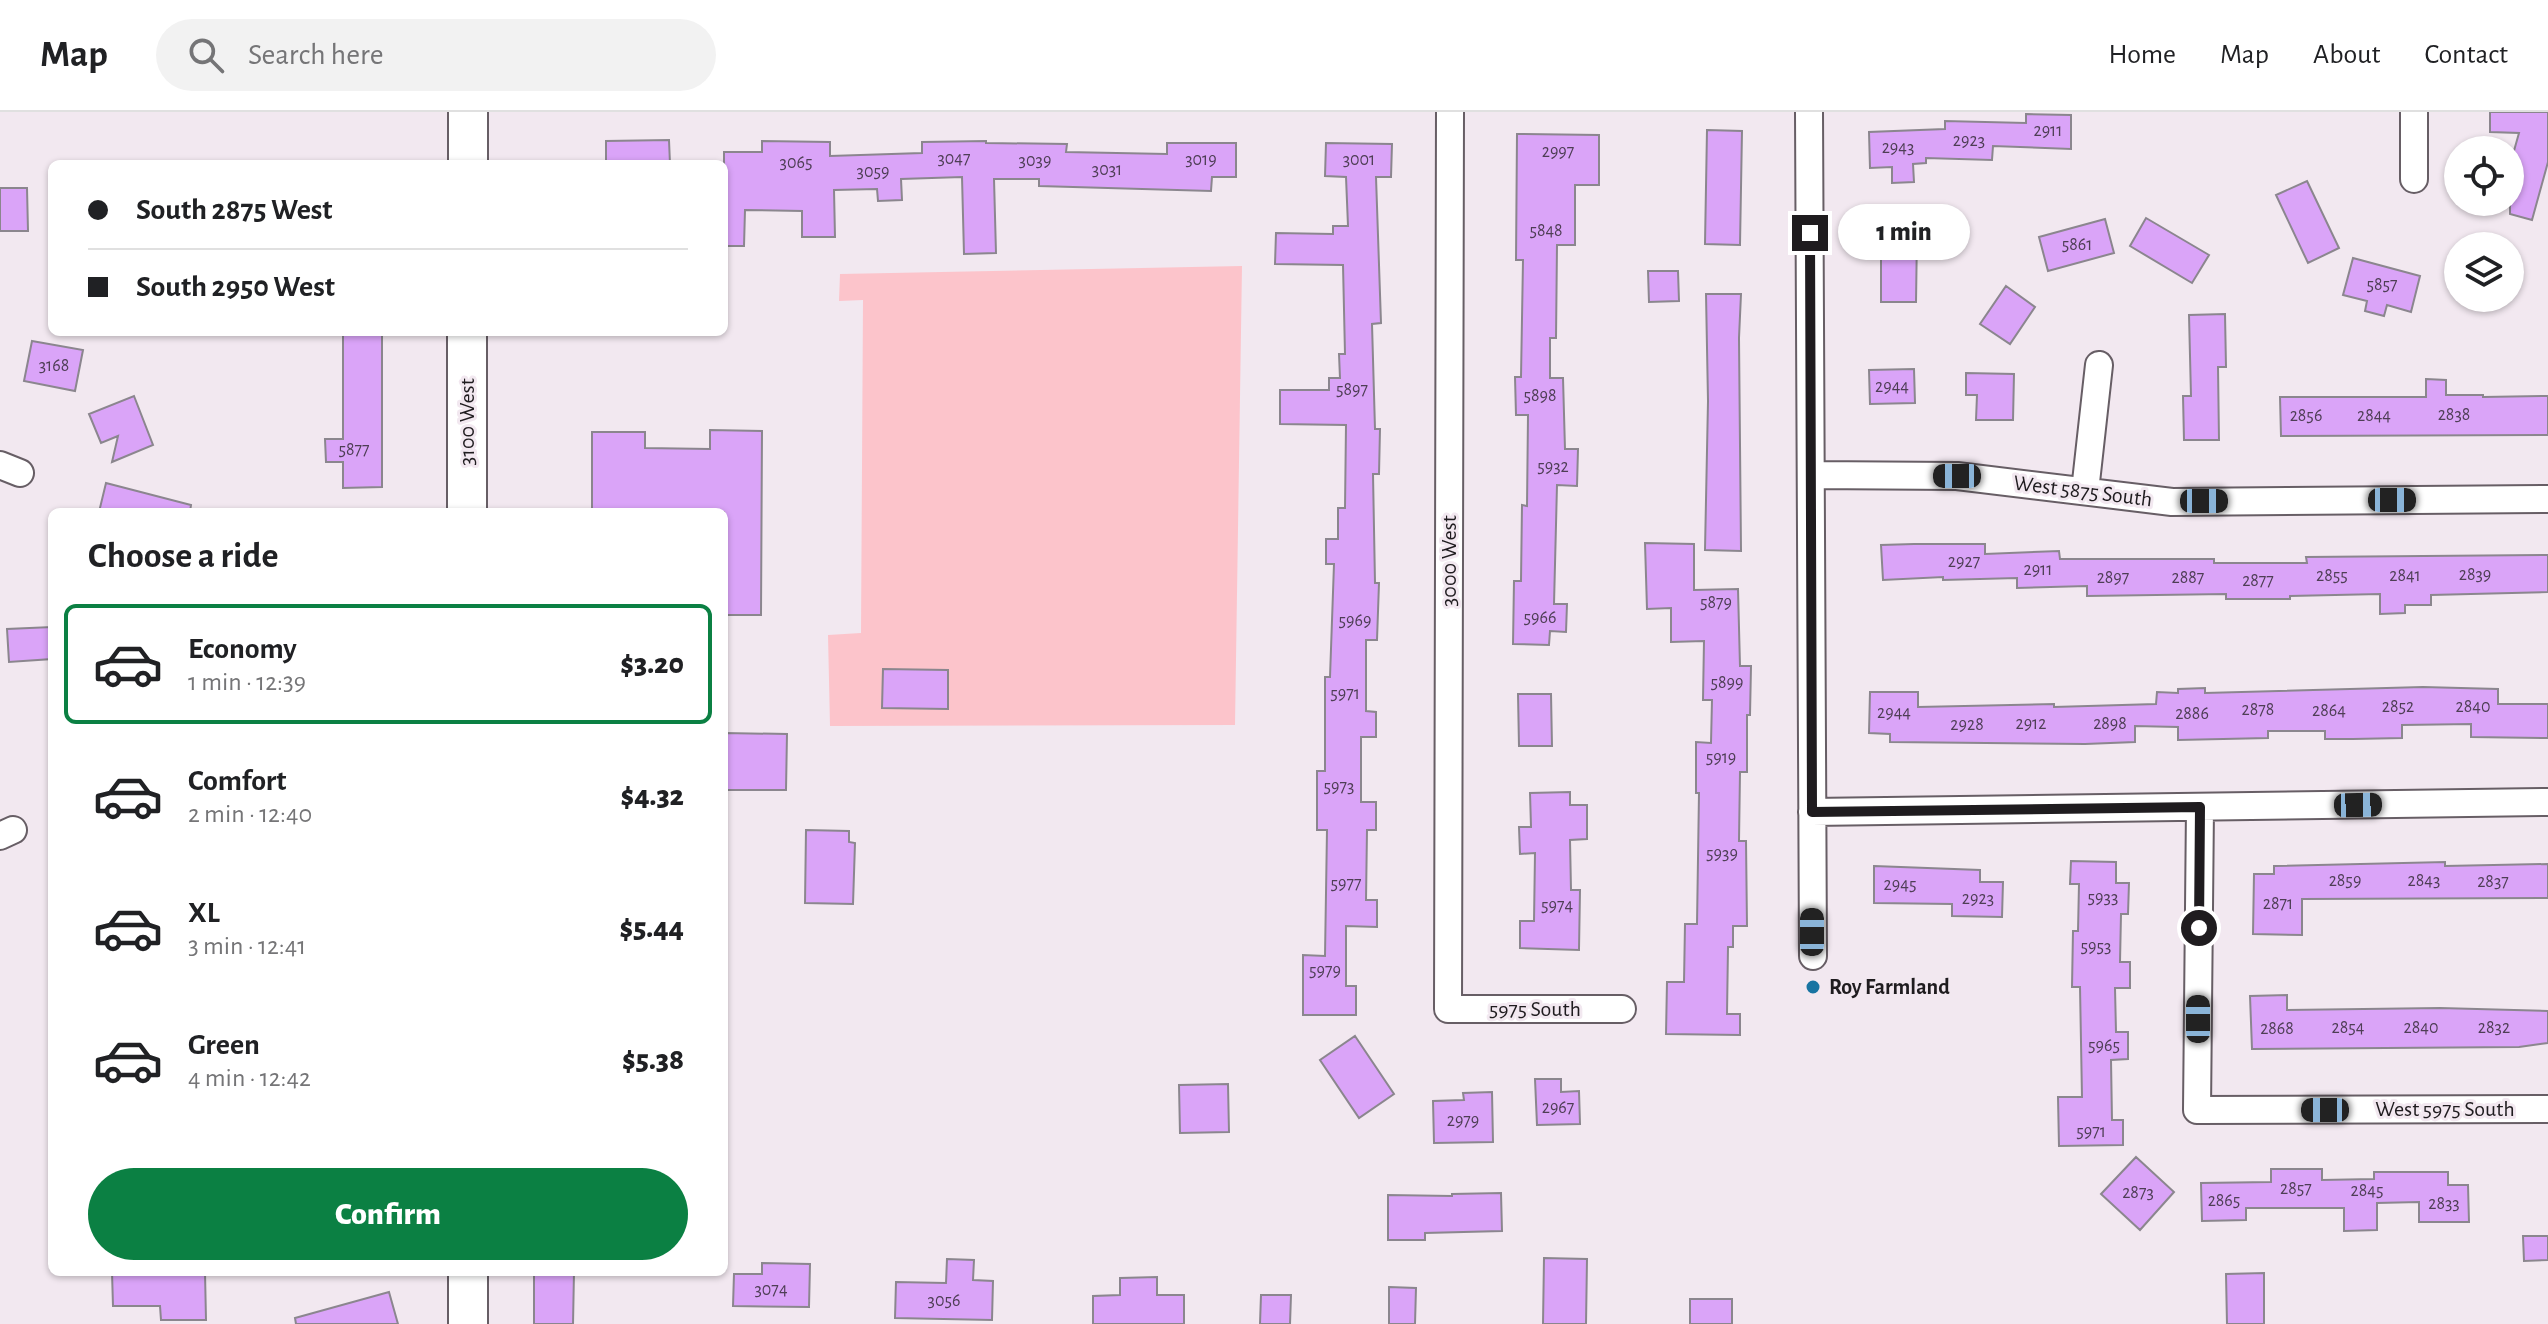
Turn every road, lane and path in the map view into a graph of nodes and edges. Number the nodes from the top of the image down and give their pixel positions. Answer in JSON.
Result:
{"nodes":[{"id":1,"x":468,"y":112,"type":"edge"},
{"id":2,"x":1450,"y":112,"type":"edge"},
{"id":3,"x":1809,"y":112,"type":"edge"},
{"id":4,"x":2414,"y":112,"type":"edge"},
{"id":5,"x":468,"y":160,"type":"edge"},
{"id":6,"x":2414,"y":179,"type":"dead end"},
{"id":7,"x":467,"y":336,"type":"edge"},
{"id":8,"x":2099,"y":365,"type":"dead end"},
{"id":9,"x":1811,"y":475,"type":"junction"},
{"id":10,"x":2085,"y":491,"type":"junction"},
{"id":11,"x":2548,"y":499,"type":"edge"},
{"id":12,"x":467,"y":508,"type":"edge"},
{"id":13,"x":2548,"y":802,"type":"edge"},
{"id":14,"x":2200,"y":807,"type":"junction"},
{"id":15,"x":1812,"y":812,"type":"junction"},
{"id":16,"x":1813,"y":956,"type":"dead end"},
{"id":17,"x":1448,"y":1009,"type":"joint"},
{"id":18,"x":1622,"y":1009,"type":"dead end"},
{"id":19,"x":2548,"y":1109,"type":"edge"},
{"id":20,"x":468,"y":1276,"type":"edge"},
{"id":21,"x":468,"y":1324,"type":"edge"}],
"edges":[{"from":1,"to":5,"type":"street"},
{"from":2,"to":17,"type":"street","name":"3000 West"},
{"from":3,"to":9,"type":"street"},
{"from":4,"to":6,"type":"street"},
{"from":7,"to":12,"type":"street","name":"3100 West"},
{"from":8,"to":10,"type":"street"},
{"from":9,"to":10,"type":"street","name":"West 5875 South"},
{"from":9,"to":15,"type":"street"},
{"from":10,"to":11,"type":"street","name":"West 5875 South"},
{"from":13,"to":14,"type":"street"},
{"from":14,"to":15,"type":"street"},
{"from":14,"to":19,"type":"street","name":"West 5975 South"},
{"from":15,"to":16,"type":"street"},
{"from":17,"to":18,"type":"street","name":"5975 South"},
{"from":20,"to":21,"type":"street"}]}
